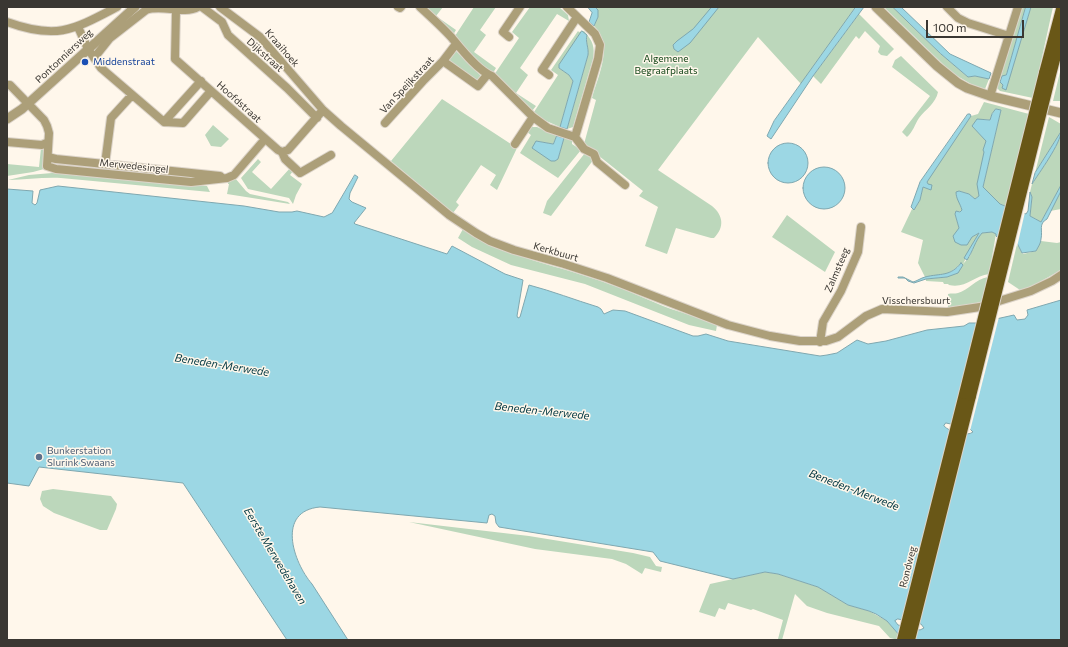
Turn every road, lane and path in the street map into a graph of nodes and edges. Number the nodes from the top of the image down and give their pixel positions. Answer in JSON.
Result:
{"nodes":[{"id":1,"x":117,"y":7,"type":"edge"},
{"id":2,"x":135,"y":7,"type":"edge"},
{"id":3,"x":198,"y":7,"type":"edge"},
{"id":4,"x":202,"y":7,"type":"edge"},
{"id":5,"x":220,"y":7,"type":"edge"},
{"id":6,"x":420,"y":7,"type":"edge"},
{"id":7,"x":520,"y":7,"type":"edge"},
{"id":8,"x":567,"y":7,"type":"edge"},
{"id":9,"x":876,"y":7,"type":"edge"},
{"id":10,"x":947,"y":7,"type":"edge"},
{"id":11,"x":1018,"y":7,"type":"edge"},
{"id":12,"x":1061,"y":8,"type":"edge"},
{"id":13,"x":176,"y":10,"type":"junction"},
{"id":14,"x":577,"y":17,"type":"junction"},
{"id":15,"x":7,"y":22,"type":"edge"},
{"id":16,"x":78,"y":27,"type":"junction"},
{"id":17,"x":1009,"y":36,"type":"junction"},
{"id":18,"x":509,"y":37,"type":"dead end"},
{"id":19,"x":1061,"y":37,"type":"edge"},
{"id":20,"x":456,"y":44,"type":"junction"},
{"id":21,"x":88,"y":49,"type":"junction"},
{"id":22,"x":94,"y":58,"type":"junction"},
{"id":23,"x":443,"y":61,"type":"junction"},
{"id":24,"x":1048,"y":74,"type":"junction"},
{"id":25,"x":487,"y":75,"type":"junction"},
{"id":26,"x":549,"y":75,"type":"dead end"},
{"id":27,"x":201,"y":81,"type":"junction"},
{"id":28,"x":7,"y":85,"type":"edge"},
{"id":29,"x":211,"y":90,"type":"junction"},
{"id":30,"x":132,"y":95,"type":"junction"},
{"id":31,"x":990,"y":96,"type":"junction"},
{"id":32,"x":28,"y":104,"type":"junction"},
{"id":33,"x":324,"y":110,"type":"junction"},
{"id":34,"x":1061,"y":113,"type":"edge"},
{"id":35,"x":533,"y":117,"type":"junction"},
{"id":36,"x":317,"y":118,"type":"junction"},
{"id":37,"x":7,"y":119,"type":"edge"},
{"id":38,"x":164,"y":122,"type":"junction"},
{"id":39,"x":385,"y":123,"type":"dead end"},
{"id":40,"x":575,"y":136,"type":"junction"},
{"id":41,"x":265,"y":139,"type":"junction"},
{"id":42,"x":7,"y":142,"type":"edge"},
{"id":43,"x":48,"y":142,"type":"junction"},
{"id":44,"x":515,"y":144,"type":"dead end"},
{"id":45,"x":282,"y":152,"type":"junction"},
{"id":46,"x":331,"y":155,"type":"dead end"},
{"id":47,"x":48,"y":161,"type":"junction"},
{"id":48,"x":105,"y":164,"type":"junction"},
{"id":49,"x":227,"y":178,"type":"junction"},
{"id":50,"x":625,"y":185,"type":"dead end"},
{"id":51,"x":861,"y":227,"type":"dead end"},
{"id":52,"x":1061,"y":275,"type":"edge"},
{"id":53,"x":820,"y":342,"type":"junction"},
{"id":54,"x":940,"y":502,"type":"junction"},
{"id":55,"x":902,"y":640,"type":"edge"},
{"id":56,"x":910,"y":640,"type":"edge"}],
"edges":[{"from":1,"to":16,"type":"street"},
{"from":2,"to":21,"type":"street","name":"Pontonniersweg"},
{"from":3,"to":13,"type":"street"},
{"from":4,"to":36,"type":"street","name":"Dijkstraat"},
{"from":5,"to":33,"type":"street","name":"Kraaihoek"},
{"from":6,"to":20,"type":"street"},
{"from":7,"to":18,"type":"street"},
{"from":8,"to":14,"type":"street"},
{"from":9,"to":31,"type":"street"},
{"from":10,"to":17,"type":"street"},
{"from":11,"to":17,"type":"street"},
{"from":12,"to":24,"type":"main road"},
{"from":13,"to":22,"type":"street"},
{"from":13,"to":27,"type":"street","name":"Hoofdstraat"},
{"from":14,"to":26,"type":"street"},
{"from":14,"to":40,"type":"street"},
{"from":15,"to":16,"type":"street"},
{"from":16,"to":21,"type":"street"},
{"from":17,"to":31,"type":"street"},
{"from":19,"to":24,"type":"main road"},
{"from":20,"to":23,"type":"street","name":"Van Speijkstraat"},
{"from":20,"to":25,"type":"street"},
{"from":21,"to":22,"type":"street"},
{"from":21,"to":32,"type":"street","name":"Pontonniersweg"},
{"from":22,"to":30,"type":"street"},
{"from":23,"to":25,"type":"street"},
{"from":23,"to":39,"type":"street","name":"Van Speijkstraat"},
{"from":24,"to":54,"type":"main road","bridge":true},
{"from":25,"to":35,"type":"street"},
{"from":27,"to":29,"type":"street","name":"Hoofdstraat"},
{"from":27,"to":38,"type":"street"},
{"from":28,"to":32,"type":"street"},
{"from":29,"to":38,"type":"street"},
{"from":29,"to":41,"type":"street","name":"Hoofdstraat"},
{"from":30,"to":38,"type":"street"},
{"from":30,"to":48,"type":"street"},
{"from":31,"to":34,"type":"street"},
{"from":32,"to":37,"type":"street","name":"Pontonniersweg"},
{"from":32,"to":43,"type":"street"},
{"from":33,"to":36,"type":"street"},
{"from":33,"to":53,"type":"street","name":"Kerkbuurt"},
{"from":35,"to":40,"type":"street"},
{"from":35,"to":44,"type":"street"},
{"from":36,"to":45,"type":"street"},
{"from":40,"to":50,"type":"street"},
{"from":41,"to":45,"type":"street","name":"Hoofdstraat"},
{"from":41,"to":49,"type":"street"},
{"from":42,"to":43,"type":"street"},
{"from":43,"to":47,"type":"street"},
{"from":45,"to":46,"type":"street","name":"Hoofdstraat"},
{"from":47,"to":48,"type":"street","name":"Merwedesingel"},
{"from":47,"to":49,"type":"street","name":"Merwedesingel"},
{"from":48,"to":49,"type":"street","name":"Merwedesingel"},
{"from":51,"to":53,"type":"street","name":"Zalmsteeg"},
{"from":52,"to":53,"type":"street","name":"Visschersbuurt"},
{"from":54,"to":55,"type":"main road","name":"Rondweg"},
{"from":54,"to":56,"type":"main road","name":"Rondweg"}]}
